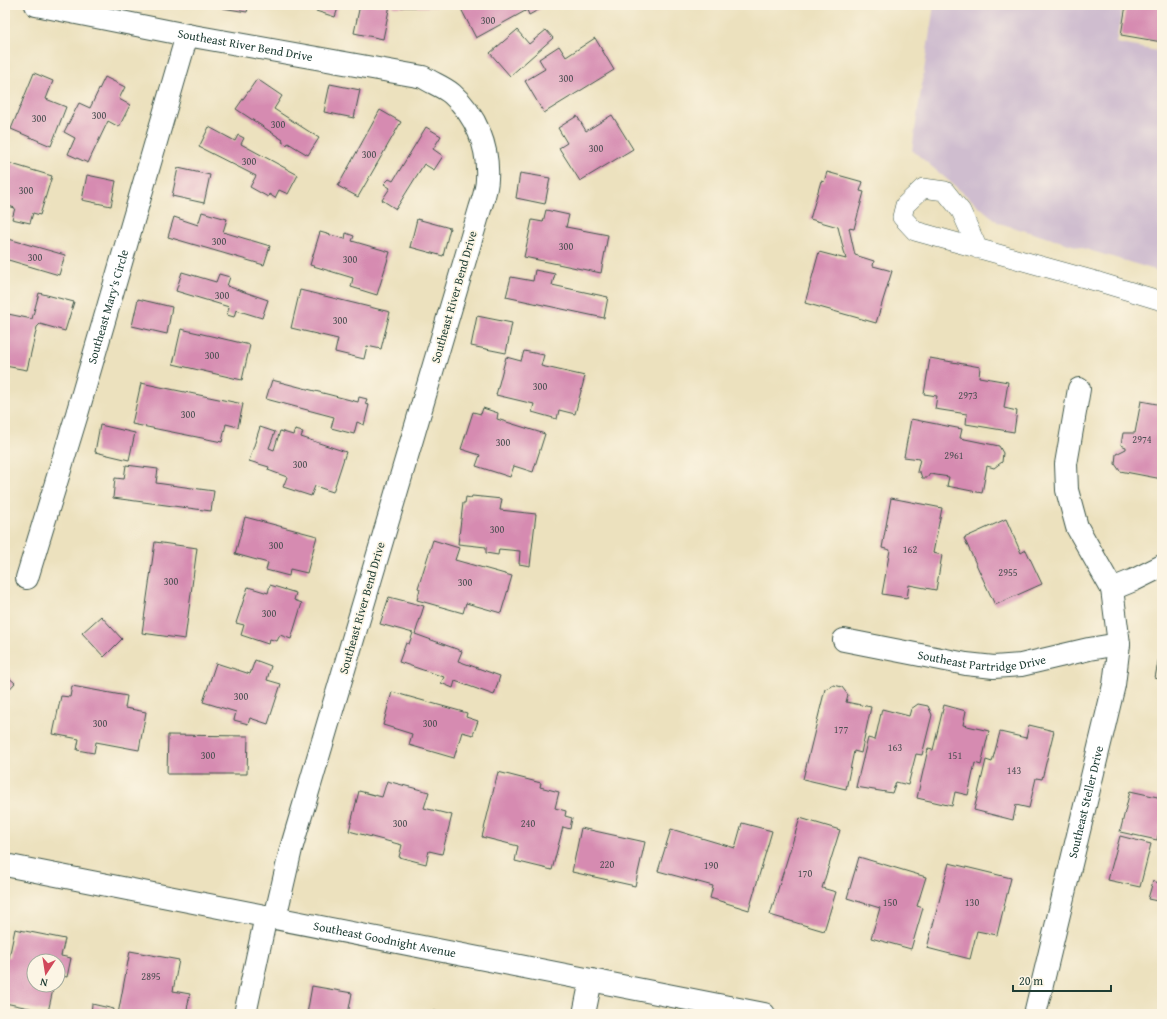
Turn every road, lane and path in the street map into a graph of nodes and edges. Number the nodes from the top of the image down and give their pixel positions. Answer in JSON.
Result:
{"nodes":[{"id":1,"x":36,"y":5,"type":"edge"},
{"id":2,"x":187,"y":35,"type":"junction"},
{"id":3,"x":978,"y":249,"type":"dead end"},
{"id":4,"x":1162,"y":301,"type":"edge"},
{"id":5,"x":1079,"y":389,"type":"dead end"},
{"id":6,"x":1162,"y":566,"type":"edge"},
{"id":7,"x":27,"y":578,"type":"dead end"},
{"id":8,"x":1112,"y":589,"type":"junction"},
{"id":9,"x":844,"y":640,"type":"dead end"},
{"id":10,"x":1119,"y":644,"type":"junction"},
{"id":11,"x":5,"y":865,"type":"edge"},
{"id":12,"x":271,"y":917,"type":"junction"},
{"id":13,"x":591,"y":980,"type":"junction"},
{"id":14,"x":245,"y":1014,"type":"edge"},
{"id":15,"x":584,"y":1014,"type":"edge"},
{"id":16,"x":764,"y":1014,"type":"edge"},
{"id":17,"x":1035,"y":1014,"type":"edge"}],
"edges":[{"from":1,"to":2,"type":"street","name":"Southeast River Bend Drive"},
{"from":2,"to":7,"type":"street","name":"Southeast Mary's Circle"},
{"from":2,"to":12,"type":"street","name":"Southeast River Bend Drive"},
{"from":3,"to":4,"type":"lane"},
{"from":5,"to":8,"type":"street"},
{"from":6,"to":8,"type":"street"},
{"from":8,"to":10,"type":"street","name":"Southeast Steller Drive"},
{"from":9,"to":10,"type":"street","name":"Southeast Partridge Drive"},
{"from":10,"to":17,"type":"street","name":"Southeast Steller Drive"},
{"from":11,"to":12,"type":"street","name":"Southeast Goodnight Avenue"},
{"from":12,"to":13,"type":"street","name":"Southeast Goodnight Avenue"},
{"from":12,"to":14,"type":"street","name":"Southeast River Bend Drive"},
{"from":13,"to":15,"type":"street"},
{"from":13,"to":16,"type":"street","name":"Southeast Goodnight Avenue"}]}
